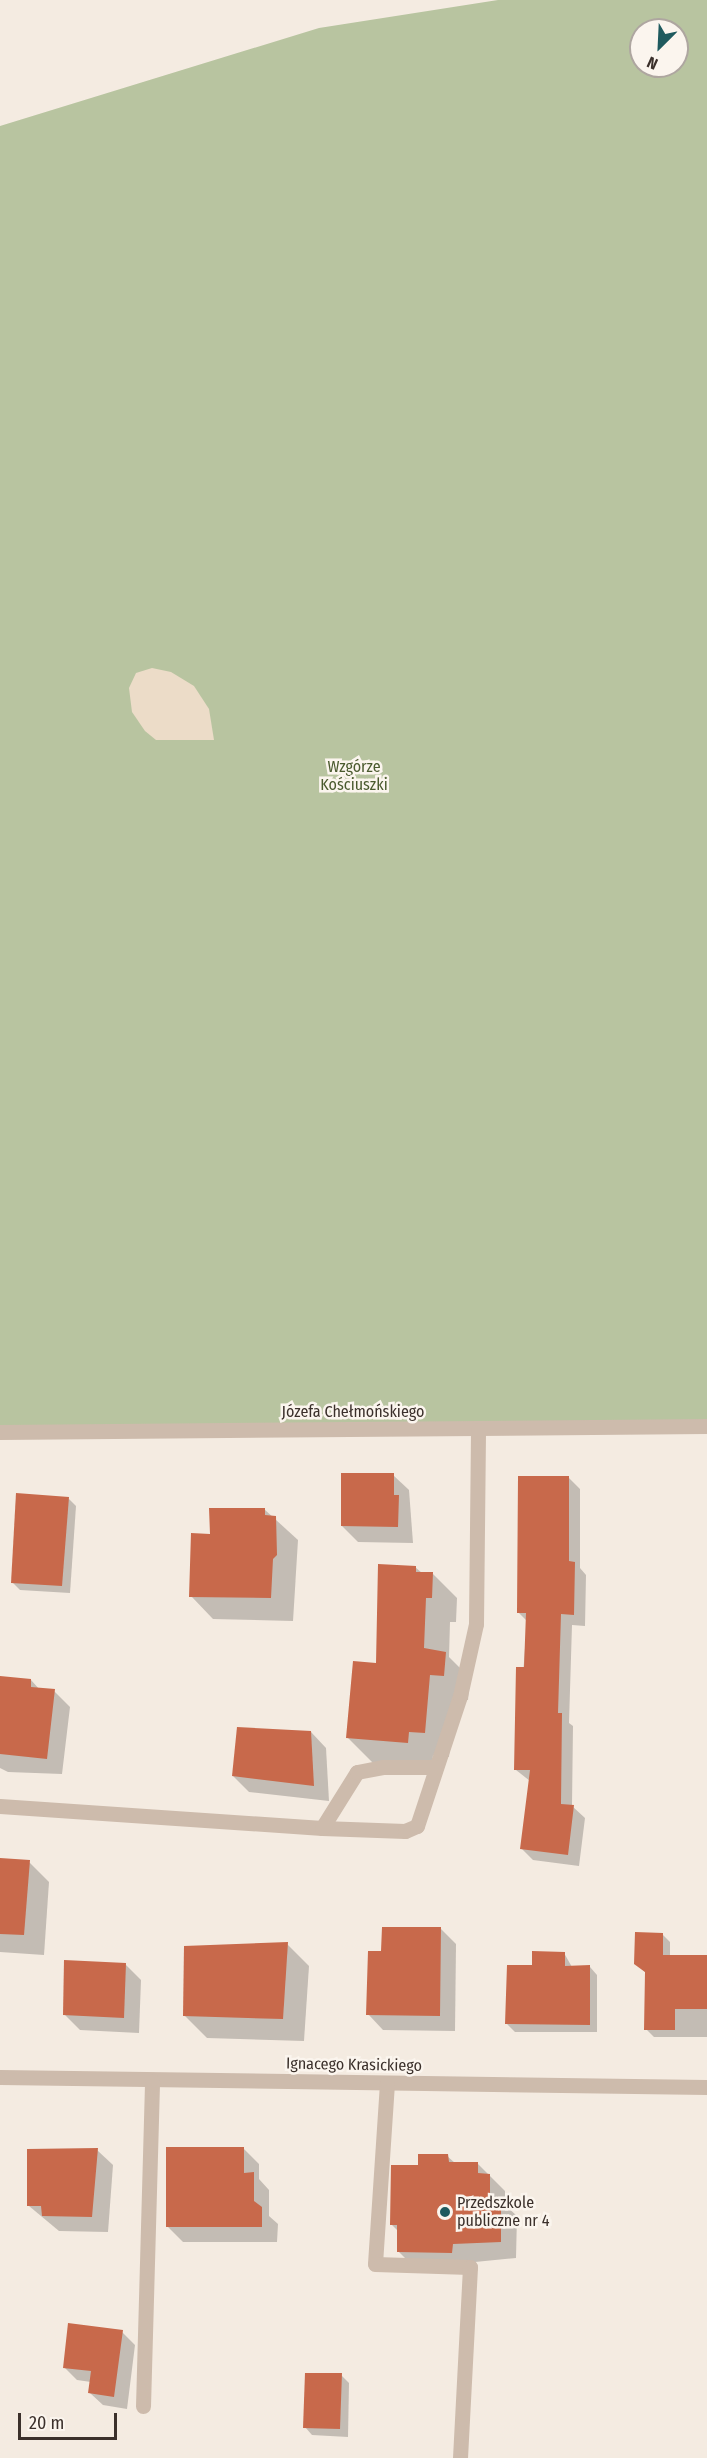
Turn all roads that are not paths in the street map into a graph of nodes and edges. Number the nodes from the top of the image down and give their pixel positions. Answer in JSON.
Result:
{"nodes":[{"id":1,"x":707,"y":1426,"type":"edge"},
{"id":2,"x":478,"y":1430,"type":"junction"},
{"id":3,"x":0,"y":1432,"type":"edge"},
{"id":4,"x":434,"y":1767,"type":"junction"},
{"id":5,"x":0,"y":1806,"type":"edge"},
{"id":6,"x":322,"y":1828,"type":"junction"},
{"id":7,"x":0,"y":2078,"type":"edge"},
{"id":8,"x":152,"y":2081,"type":"junction"},
{"id":9,"x":387,"y":2084,"type":"junction"},
{"id":10,"x":707,"y":2087,"type":"edge"},
{"id":11,"x":143,"y":2406,"type":"dead end"},
{"id":12,"x":460,"y":2458,"type":"edge"}],
"edges":[{"from":1,"to":2,"type":"street","name":"Józefa Chełmońskiego"},
{"from":2,"to":3,"type":"street","name":"Józefa Chełmońskiego"},
{"from":2,"to":4,"type":"street"},
{"from":4,"to":6,"type":"street"},
{"from":4,"to":6,"type":"street"},
{"from":5,"to":6,"type":"street"},
{"from":7,"to":8,"type":"street","name":"Ignacego Krasickiego"},
{"from":8,"to":9,"type":"street","name":"Ignacego Krasickiego"},
{"from":8,"to":11,"type":"street"},
{"from":9,"to":10,"type":"street","name":"Ignacego Krasickiego"},
{"from":9,"to":12,"type":"street"}]}
